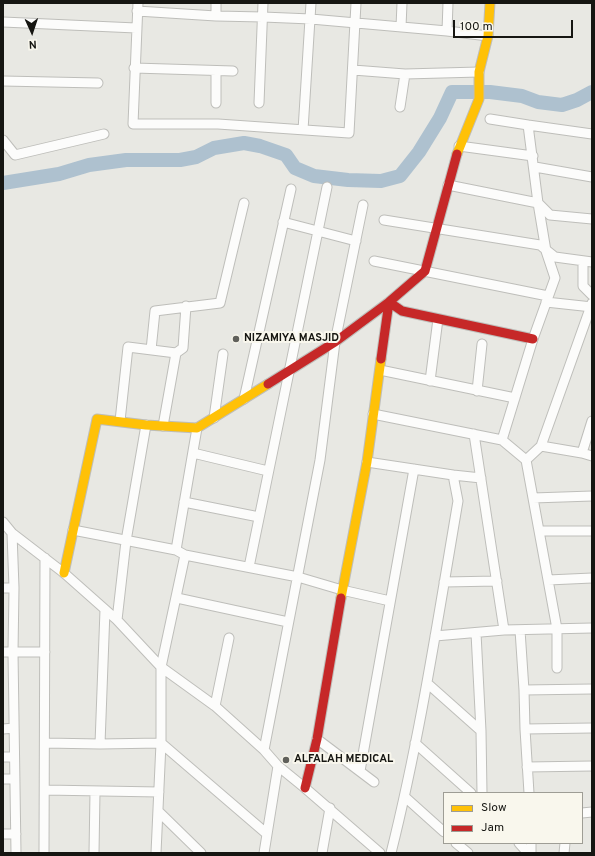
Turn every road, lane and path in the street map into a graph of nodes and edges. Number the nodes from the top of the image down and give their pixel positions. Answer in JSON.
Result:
{"nodes":[{"id":1,"x":216,"y":3,"type":"edge"},
{"id":2,"x":263,"y":3,"type":"edge"},
{"id":3,"x":311,"y":3,"type":"edge"},
{"id":4,"x":356,"y":3,"type":"edge"},
{"id":5,"x":402,"y":3,"type":"edge"},
{"id":6,"x":448,"y":3,"type":"edge"},
{"id":7,"x":490,"y":3,"type":"edge"},
{"id":8,"x":138,"y":7,"type":"edge"},
{"id":9,"x":216,"y":16,"type":"junction"},
{"id":10,"x":263,"y":16,"type":"junction"},
{"id":11,"x":311,"y":19,"type":"junction"},
{"id":12,"x":3,"y":22,"type":"edge"},
{"id":13,"x":355,"y":22,"type":"junction"},
{"id":14,"x":401,"y":27,"type":"junction"},
{"id":15,"x":136,"y":28,"type":"junction"},
{"id":16,"x":447,"y":31,"type":"junction"},
{"id":17,"x":488,"y":36,"type":"junction"},
{"id":18,"x":134,"y":68,"type":"junction"},
{"id":19,"x":352,"y":70,"type":"junction"},
{"id":20,"x":216,"y":71,"type":"junction"},
{"id":21,"x":233,"y":71,"type":"dead end"},
{"id":22,"x":405,"y":74,"type":"junction"},
{"id":23,"x":479,"y":76,"type":"junction"},
{"id":24,"x":3,"y":81,"type":"edge"},
{"id":25,"x":98,"y":83,"type":"dead end"},
{"id":26,"x":216,"y":103,"type":"dead end"},
{"id":27,"x":259,"y":104,"type":"dead end"},
{"id":28,"x":400,"y":107,"type":"dead end"},
{"id":29,"x":490,"y":119,"type":"dead end"},
{"id":30,"x":528,"y":125,"type":"junction"},
{"id":31,"x":303,"y":130,"type":"junction"},
{"id":32,"x":104,"y":134,"type":"dead end"},
{"id":33,"x":592,"y":134,"type":"edge"},
{"id":34,"x":3,"y":140,"type":"edge"},
{"id":35,"x":459,"y":146,"type":"junction"},
{"id":36,"x":533,"y":156,"type":"junction"},
{"id":37,"x":534,"y":167,"type":"junction"},
{"id":38,"x":592,"y":177,"type":"edge"},
{"id":39,"x":448,"y":185,"type":"junction"},
{"id":40,"x":327,"y":186,"type":"dead end"},
{"id":41,"x":291,"y":189,"type":"dead end"},
{"id":42,"x":244,"y":203,"type":"dead end"},
{"id":43,"x":538,"y":203,"type":"junction"},
{"id":44,"x":363,"y":205,"type":"dead end"},
{"id":45,"x":592,"y":219,"type":"edge"},
{"id":46,"x":384,"y":220,"type":"dead end"},
{"id":47,"x":284,"y":222,"type":"junction"},
{"id":48,"x":436,"y":227,"type":"junction"},
{"id":49,"x":318,"y":231,"type":"junction"},
{"id":50,"x":356,"y":241,"type":"junction"},
{"id":51,"x":546,"y":251,"type":"junction"},
{"id":52,"x":588,"y":261,"type":"edge"},
{"id":53,"x":374,"y":262,"type":"dead end"},
{"id":54,"x":425,"y":271,"type":"junction"},
{"id":55,"x":592,"y":295,"type":"edge"},
{"id":56,"x":547,"y":299,"type":"junction"},
{"id":57,"x":389,"y":302,"type":"junction"},
{"id":58,"x":186,"y":306,"type":"junction"},
{"id":59,"x":592,"y":306,"type":"edge"},
{"id":60,"x":438,"y":319,"type":"junction"},
{"id":61,"x":533,"y":339,"type":"junction"},
{"id":62,"x":335,"y":342,"type":"junction"},
{"id":63,"x":482,"y":344,"type":"dead end"},
{"id":64,"x":151,"y":350,"type":"junction"},
{"id":65,"x":176,"y":353,"type":"junction"},
{"id":66,"x":223,"y":354,"type":"dead end"},
{"id":67,"x":380,"y":370,"type":"junction"},
{"id":68,"x":289,"y":371,"type":"junction"},
{"id":69,"x":430,"y":381,"type":"junction"},
{"id":70,"x":477,"y":390,"type":"junction"},
{"id":71,"x":515,"y":398,"type":"junction"},
{"id":72,"x":244,"y":399,"type":"junction"},
{"id":73,"x":373,"y":414,"type":"junction"},
{"id":74,"x":214,"y":418,"type":"junction"},
{"id":75,"x":120,"y":421,"type":"junction"},
{"id":76,"x":592,"y":421,"type":"edge"},
{"id":77,"x":146,"y":425,"type":"junction"},
{"id":78,"x":163,"y":426,"type":"junction"},
{"id":79,"x":198,"y":428,"type":"junction"},
{"id":80,"x":474,"y":434,"type":"junction"},
{"id":81,"x":502,"y":440,"type":"junction"},
{"id":82,"x":541,"y":446,"type":"junction"},
{"id":83,"x":193,"y":454,"type":"junction"},
{"id":84,"x":582,"y":454,"type":"junction"},
{"id":85,"x":592,"y":456,"type":"edge"},
{"id":86,"x":526,"y":460,"type":"junction"},
{"id":87,"x":367,"y":462,"type":"junction"},
{"id":88,"x":414,"y":469,"type":"junction"},
{"id":89,"x":268,"y":471,"type":"junction"},
{"id":90,"x":454,"y":475,"type":"junction"},
{"id":91,"x":481,"y":478,"type":"junction"},
{"id":92,"x":592,"y":496,"type":"edge"},
{"id":93,"x":533,"y":498,"type":"junction"},
{"id":94,"x":184,"y":502,"type":"junction"},
{"id":95,"x":259,"y":517,"type":"junction"},
{"id":96,"x":3,"y":522,"type":"edge"},
{"id":97,"x":73,"y":530,"type":"junction"},
{"id":98,"x":539,"y":531,"type":"junction"},
{"id":99,"x":592,"y":531,"type":"edge"},
{"id":100,"x":12,"y":533,"type":"junction"},
{"id":101,"x":126,"y":541,"type":"junction"},
{"id":102,"x":3,"y":545,"type":"edge"},
{"id":103,"x":13,"y":545,"type":"junction"},
{"id":104,"x":176,"y":550,"type":"junction"},
{"id":105,"x":185,"y":555,"type":"junction"},
{"id":106,"x":45,"y":558,"type":"junction"},
{"id":107,"x":249,"y":567,"type":"junction"},
{"id":108,"x":64,"y":573,"type":"junction"},
{"id":109,"x":298,"y":577,"type":"junction"},
{"id":110,"x":592,"y":578,"type":"edge"},
{"id":111,"x":548,"y":580,"type":"junction"},
{"id":112,"x":497,"y":581,"type":"junction"},
{"id":113,"x":444,"y":582,"type":"junction"},
{"id":114,"x":3,"y":588,"type":"edge"},
{"id":115,"x":14,"y":588,"type":"junction"},
{"id":116,"x":342,"y":590,"type":"junction"},
{"id":117,"x":177,"y":598,"type":"junction"},
{"id":118,"x":390,"y":601,"type":"junction"},
{"id":119,"x":105,"y":610,"type":"junction"},
{"id":120,"x":117,"y":620,"type":"junction"},
{"id":121,"x":288,"y":622,"type":"junction"},
{"id":122,"x":592,"y":628,"type":"edge"},
{"id":123,"x":558,"y":629,"type":"junction"},
{"id":124,"x":504,"y":630,"type":"junction"},
{"id":125,"x":520,"y":630,"type":"junction"},
{"id":126,"x":476,"y":633,"type":"junction"},
{"id":127,"x":435,"y":636,"type":"junction"},
{"id":128,"x":229,"y":638,"type":"dead end"},
{"id":129,"x":3,"y":652,"type":"edge"},
{"id":130,"x":13,"y":652,"type":"junction"},
{"id":131,"x":45,"y":652,"type":"junction"},
{"id":132,"x":161,"y":667,"type":"junction"},
{"id":133,"x":557,"y":668,"type":"dead end"},
{"id":134,"x":427,"y":683,"type":"junction"},
{"id":135,"x":592,"y":689,"type":"edge"},
{"id":136,"x":524,"y":690,"type":"junction"},
{"id":137,"x":215,"y":706,"type":"junction"},
{"id":138,"x":14,"y":728,"type":"junction"},
{"id":139,"x":592,"y":728,"type":"edge"},
{"id":140,"x":3,"y":729,"type":"edge"},
{"id":141,"x":525,"y":729,"type":"junction"},
{"id":142,"x":481,"y":731,"type":"junction"},
{"id":143,"x":317,"y":739,"type":"junction"},
{"id":144,"x":45,"y":743,"type":"junction"},
{"id":145,"x":161,"y":743,"type":"junction"},
{"id":146,"x":415,"y":743,"type":"junction"},
{"id":147,"x":100,"y":744,"type":"junction"},
{"id":148,"x":264,"y":750,"type":"junction"},
{"id":149,"x":3,"y":757,"type":"edge"},
{"id":150,"x":14,"y":757,"type":"junction"},
{"id":151,"x":278,"y":766,"type":"junction"},
{"id":152,"x":592,"y":766,"type":"edge"},
{"id":153,"x":528,"y":767,"type":"junction"},
{"id":154,"x":360,"y":771,"type":"junction"},
{"id":155,"x":3,"y":779,"type":"edge"},
{"id":156,"x":14,"y":779,"type":"junction"},
{"id":157,"x":374,"y":782,"type":"dead end"},
{"id":158,"x":305,"y":788,"type":"junction"},
{"id":159,"x":44,"y":790,"type":"junction"},
{"id":160,"x":95,"y":792,"type":"junction"},
{"id":161,"x":159,"y":792,"type":"junction"},
{"id":162,"x":470,"y":792,"type":"edge"},
{"id":163,"x":482,"y":792,"type":"edge"},
{"id":164,"x":529,"y":792,"type":"edge"},
{"id":165,"x":405,"y":797,"type":"junction"},
{"id":166,"x":330,"y":808,"type":"junction"},
{"id":167,"x":158,"y":811,"type":"junction"},
{"id":168,"x":443,"y":831,"type":"edge"},
{"id":169,"x":3,"y":834,"type":"edge"},
{"id":170,"x":16,"y":834,"type":"junction"},
{"id":171,"x":267,"y":834,"type":"junction"},
{"id":172,"x":457,"y":844,"type":"edge"},
{"id":173,"x":519,"y":844,"type":"edge"},
{"id":174,"x":377,"y":852,"type":"edge"},
{"id":175,"x":16,"y":853,"type":"edge"},
{"id":176,"x":44,"y":853,"type":"edge"},
{"id":177,"x":94,"y":853,"type":"edge"},
{"id":178,"x":156,"y":853,"type":"edge"},
{"id":179,"x":201,"y":853,"type":"edge"},
{"id":180,"x":264,"y":853,"type":"edge"},
{"id":181,"x":322,"y":853,"type":"edge"},
{"id":182,"x":392,"y":853,"type":"edge"},
{"id":183,"x":468,"y":853,"type":"edge"},
{"id":184,"x":528,"y":853,"type":"edge"}],
"edges":[{"from":1,"to":9,"type":"street"},
{"from":2,"to":10,"type":"street"},
{"from":3,"to":11,"type":"street"},
{"from":4,"to":13,"type":"street"},
{"from":5,"to":14,"type":"street"},
{"from":6,"to":16,"type":"street"},
{"from":7,"to":17,"type":"street"},
{"from":8,"to":9,"type":"street"},
{"from":8,"to":15,"type":"street"},
{"from":9,"to":10,"type":"street"},
{"from":10,"to":11,"type":"street"},
{"from":10,"to":27,"type":"street"},
{"from":11,"to":13,"type":"street"},
{"from":11,"to":31,"type":"street"},
{"from":12,"to":15,"type":"street"},
{"from":13,"to":14,"type":"street"},
{"from":13,"to":19,"type":"street"},
{"from":14,"to":16,"type":"street"},
{"from":15,"to":18,"type":"street"},
{"from":16,"to":17,"type":"street"},
{"from":17,"to":23,"type":"street"},
{"from":18,"to":20,"type":"street"},
{"from":18,"to":31,"type":"street"},
{"from":19,"to":22,"type":"street"},
{"from":19,"to":31,"type":"street"},
{"from":20,"to":21,"type":"street"},
{"from":20,"to":26,"type":"street"},
{"from":22,"to":23,"type":"street"},
{"from":22,"to":28,"type":"street"},
{"from":23,"to":35,"type":"street"},
{"from":24,"to":25,"type":"street"},
{"from":29,"to":30,"type":"street"},
{"from":30,"to":33,"type":"street"},
{"from":30,"to":36,"type":"street"},
{"from":32,"to":34,"type":"street"},
{"from":35,"to":36,"type":"street"},
{"from":35,"to":39,"type":"street"},
{"from":36,"to":37,"type":"street"},
{"from":37,"to":38,"type":"street"},
{"from":37,"to":43,"type":"street"},
{"from":39,"to":43,"type":"street"},
{"from":39,"to":48,"type":"street"},
{"from":40,"to":49,"type":"street"},
{"from":41,"to":47,"type":"street"},
{"from":42,"to":58,"type":"street"},
{"from":43,"to":45,"type":"street"},
{"from":43,"to":51,"type":"street"},
{"from":44,"to":50,"type":"street"},
{"from":46,"to":48,"type":"street"},
{"from":47,"to":49,"type":"street"},
{"from":47,"to":72,"type":"street"},
{"from":48,"to":51,"type":"street"},
{"from":48,"to":54,"type":"street"},
{"from":49,"to":50,"type":"street"},
{"from":49,"to":68,"type":"street"},
{"from":50,"to":62,"type":"street"},
{"from":51,"to":52,"type":"street"},
{"from":51,"to":56,"type":"street"},
{"from":52,"to":55,"type":"street"},
{"from":53,"to":54,"type":"street"},
{"from":54,"to":56,"type":"street"},
{"from":54,"to":57,"type":"street"},
{"from":56,"to":59,"type":"street"},
{"from":56,"to":61,"type":"street"},
{"from":57,"to":60,"type":"street"},
{"from":57,"to":62,"type":"street"},
{"from":57,"to":67,"type":"street"},
{"from":58,"to":64,"type":"street"},
{"from":58,"to":65,"type":"street"},
{"from":59,"to":82,"type":"street"},
{"from":60,"to":61,"type":"street"},
{"from":60,"to":69,"type":"street"},
{"from":61,"to":71,"type":"street"},
{"from":62,"to":68,"type":"street"},
{"from":62,"to":109,"type":"street"},
{"from":63,"to":70,"type":"street"},
{"from":64,"to":65,"type":"street"},
{"from":64,"to":75,"type":"street"},
{"from":65,"to":78,"type":"street"},
{"from":66,"to":74,"type":"street"},
{"from":67,"to":69,"type":"street"},
{"from":67,"to":73,"type":"street"},
{"from":68,"to":72,"type":"street"},
{"from":68,"to":89,"type":"street"},
{"from":69,"to":70,"type":"street"},
{"from":70,"to":71,"type":"street"},
{"from":71,"to":81,"type":"street"},
{"from":72,"to":74,"type":"street"},
{"from":73,"to":80,"type":"street"},
{"from":73,"to":87,"type":"street"},
{"from":74,"to":79,"type":"street"},
{"from":75,"to":77,"type":"street"},
{"from":75,"to":97,"type":"street"},
{"from":76,"to":84,"type":"street"},
{"from":77,"to":78,"type":"street"},
{"from":77,"to":101,"type":"street"},
{"from":78,"to":79,"type":"street"},
{"from":79,"to":83,"type":"street"},
{"from":80,"to":81,"type":"street"},
{"from":80,"to":91,"type":"street"},
{"from":81,"to":86,"type":"street"},
{"from":82,"to":84,"type":"street"},
{"from":82,"to":86,"type":"street"},
{"from":83,"to":89,"type":"street"},
{"from":83,"to":94,"type":"street"},
{"from":84,"to":85,"type":"street"},
{"from":86,"to":93,"type":"street"},
{"from":87,"to":88,"type":"street"},
{"from":87,"to":116,"type":"street"},
{"from":88,"to":90,"type":"street"},
{"from":88,"to":118,"type":"street"},
{"from":89,"to":95,"type":"street"},
{"from":90,"to":91,"type":"street"},
{"from":90,"to":113,"type":"street"},
{"from":91,"to":112,"type":"street"},
{"from":92,"to":93,"type":"street"},
{"from":93,"to":98,"type":"street"},
{"from":94,"to":95,"type":"street"},
{"from":94,"to":104,"type":"street"},
{"from":95,"to":107,"type":"street"},
{"from":96,"to":100,"type":"street"},
{"from":97,"to":101,"type":"street"},
{"from":97,"to":108,"type":"street"},
{"from":98,"to":99,"type":"street"},
{"from":98,"to":111,"type":"street"},
{"from":100,"to":103,"type":"street"},
{"from":100,"to":106,"type":"street"},
{"from":101,"to":104,"type":"street"},
{"from":101,"to":120,"type":"street"},
{"from":102,"to":103,"type":"street"},
{"from":103,"to":115,"type":"street"},
{"from":104,"to":105,"type":"street"},
{"from":105,"to":107,"type":"street"},
{"from":105,"to":117,"type":"street"},
{"from":106,"to":108,"type":"street"},
{"from":106,"to":131,"type":"street"},
{"from":107,"to":109,"type":"street"},
{"from":108,"to":119,"type":"street"},
{"from":109,"to":116,"type":"street"},
{"from":109,"to":121,"type":"street"},
{"from":110,"to":111,"type":"street"},
{"from":111,"to":123,"type":"street"},
{"from":112,"to":113,"type":"street"},
{"from":112,"to":124,"type":"street"},
{"from":113,"to":127,"type":"street"},
{"from":114,"to":115,"type":"street"},
{"from":115,"to":130,"type":"street"},
{"from":116,"to":118,"type":"street"},
{"from":116,"to":143,"type":"street"},
{"from":117,"to":121,"type":"street"},
{"from":117,"to":132,"type":"street"},
{"from":118,"to":154,"type":"street"},
{"from":119,"to":120,"type":"street"},
{"from":119,"to":147,"type":"street"},
{"from":120,"to":132,"type":"street"},
{"from":121,"to":148,"type":"street"},
{"from":122,"to":123,"type":"street"},
{"from":123,"to":125,"type":"street"},
{"from":123,"to":133,"type":"street"},
{"from":124,"to":125,"type":"street"},
{"from":124,"to":126,"type":"street"},
{"from":125,"to":136,"type":"street"},
{"from":126,"to":127,"type":"street"},
{"from":126,"to":142,"type":"street"},
{"from":127,"to":134,"type":"street"},
{"from":128,"to":137,"type":"street"},
{"from":129,"to":130,"type":"street"},
{"from":130,"to":131,"type":"street"},
{"from":130,"to":138,"type":"street"},
{"from":131,"to":144,"type":"street"},
{"from":132,"to":137,"type":"street"},
{"from":132,"to":145,"type":"street"},
{"from":134,"to":142,"type":"street"},
{"from":134,"to":146,"type":"street"},
{"from":135,"to":136,"type":"street"},
{"from":136,"to":141,"type":"street"},
{"from":137,"to":148,"type":"street"},
{"from":138,"to":140,"type":"street"},
{"from":138,"to":150,"type":"street"},
{"from":139,"to":141,"type":"street"},
{"from":141,"to":153,"type":"street"},
{"from":142,"to":163,"type":"street"},
{"from":143,"to":154,"type":"street"},
{"from":143,"to":158,"type":"street"},
{"from":144,"to":147,"type":"street"},
{"from":144,"to":159,"type":"street"},
{"from":145,"to":147,"type":"street"},
{"from":145,"to":161,"type":"street"},
{"from":145,"to":171,"type":"street"},
{"from":146,"to":162,"type":"street"},
{"from":146,"to":165,"type":"street"},
{"from":148,"to":151,"type":"street"},
{"from":149,"to":150,"type":"street"},
{"from":150,"to":156,"type":"street"},
{"from":151,"to":158,"type":"street"},
{"from":151,"to":171,"type":"street"},
{"from":152,"to":153,"type":"street"},
{"from":153,"to":164,"type":"street"},
{"from":154,"to":157,"type":"street"},
{"from":155,"to":156,"type":"street"},
{"from":156,"to":170,"type":"street"},
{"from":158,"to":166,"type":"street"},
{"from":159,"to":160,"type":"street"},
{"from":159,"to":176,"type":"street"},
{"from":160,"to":161,"type":"street"},
{"from":160,"to":177,"type":"street"},
{"from":161,"to":167,"type":"street"},
{"from":165,"to":168,"type":"street"},
{"from":165,"to":182,"type":"street"},
{"from":166,"to":174,"type":"street"},
{"from":166,"to":181,"type":"street"},
{"from":167,"to":178,"type":"street"},
{"from":167,"to":179,"type":"street"},
{"from":169,"to":170,"type":"street"},
{"from":170,"to":175,"type":"street"},
{"from":171,"to":180,"type":"street"},
{"from":172,"to":183,"type":"street"},
{"from":173,"to":184,"type":"street"}]}
